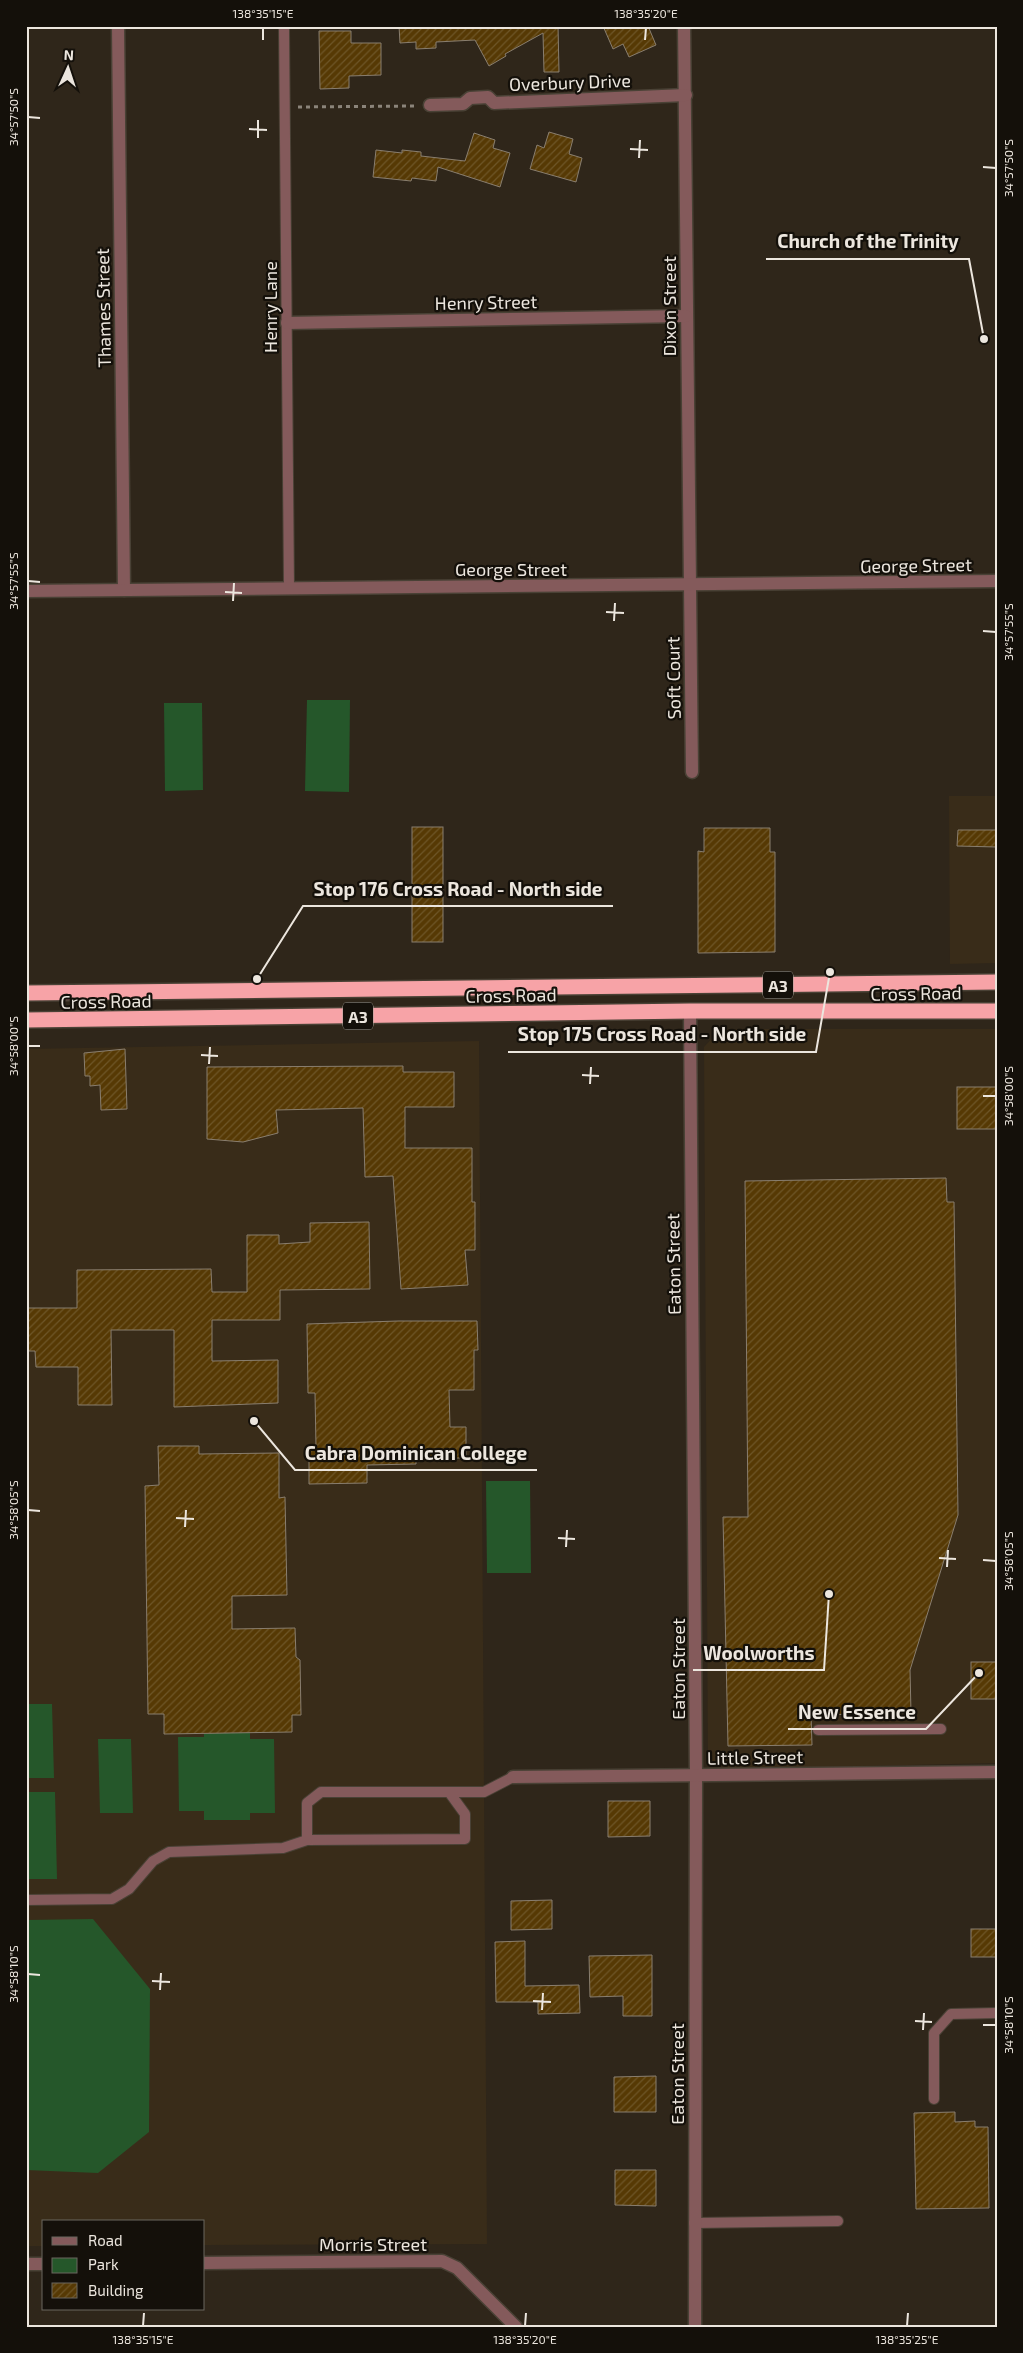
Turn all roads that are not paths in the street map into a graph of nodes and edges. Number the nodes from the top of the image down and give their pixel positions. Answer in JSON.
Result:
{"nodes":[{"id":1,"x":118,"y":26,"type":"edge"},
{"id":2,"x":284,"y":26,"type":"edge"},
{"id":3,"x":684,"y":26,"type":"edge"},
{"id":4,"x":686,"y":95,"type":"junction"},
{"id":5,"x":430,"y":105,"type":"road end"},
{"id":6,"x":686,"y":316,"type":"junction"},
{"id":7,"x":287,"y":323,"type":"junction"},
{"id":8,"x":997,"y":581,"type":"edge"},
{"id":9,"x":690,"y":585,"type":"junction"},
{"id":10,"x":289,"y":588,"type":"junction"},
{"id":11,"x":124,"y":590,"type":"junction"},
{"id":12,"x":26,"y":591,"type":"edge"},
{"id":13,"x":692,"y":772,"type":"dead end"},
{"id":14,"x":997,"y":982,"type":"edge"},
{"id":15,"x":690,"y":987,"type":"junction"},
{"id":16,"x":26,"y":993,"type":"edge"},
{"id":17,"x":690,"y":1011,"type":"junction"},
{"id":18,"x":997,"y":1011,"type":"edge"},
{"id":19,"x":26,"y":1020,"type":"edge"},
{"id":20,"x":942,"y":1729,"type":"dead end"},
{"id":21,"x":818,"y":1730,"type":"dead end"},
{"id":22,"x":997,"y":1772,"type":"edge"},
{"id":23,"x":696,"y":1775,"type":"junction"},
{"id":24,"x":513,"y":1777,"type":"joint"},
{"id":25,"x":449,"y":1792,"type":"junction"},
{"id":26,"x":307,"y":1840,"type":"junction"},
{"id":27,"x":26,"y":1900,"type":"edge"},
{"id":28,"x":997,"y":2014,"type":"edge"},
{"id":29,"x":934,"y":2099,"type":"dead end"},
{"id":30,"x":838,"y":2221,"type":"dead end"},
{"id":31,"x":694,"y":2223,"type":"junction"},
{"id":32,"x":205,"y":2263,"type":"edge"},
{"id":33,"x":26,"y":2264,"type":"edge"},
{"id":34,"x":42,"y":2264,"type":"edge"},
{"id":35,"x":516,"y":2327,"type":"edge"},
{"id":36,"x":695,"y":2327,"type":"edge"}],
"edges":[{"from":1,"to":11,"type":"street","name":"Thames Street"},
{"from":2,"to":7,"type":"lane","name":"Henry Lane"},
{"from":3,"to":4,"type":"street","name":"Dixon Street"},
{"from":4,"to":5,"type":"street","name":"Overbury Drive"},
{"from":4,"to":6,"type":"street","name":"Dixon Street"},
{"from":6,"to":7,"type":"street","name":"Henry Street"},
{"from":6,"to":9,"type":"street","name":"Dixon Street"},
{"from":7,"to":10,"type":"lane","name":"Henry Lane"},
{"from":8,"to":9,"type":"street","name":"George Street"},
{"from":9,"to":10,"type":"street","name":"George Street"},
{"from":9,"to":13,"type":"street","name":"Soft Court"},
{"from":10,"to":11,"type":"street","name":"George Street"},
{"from":11,"to":12,"type":"street","name":"George Street"},
{"from":14,"to":15,"type":"highway","name":"Cross Road","number":"A3"},
{"from":15,"to":16,"type":"highway","name":"Cross Road","number":"A3"},
{"from":15,"to":17,"type":"highway"},
{"from":17,"to":18,"type":"highway","name":"Cross Road","number":"A3"},
{"from":17,"to":19,"type":"highway","name":"Cross Road","number":"A3"},
{"from":17,"to":23,"type":"street","name":"Eaton Street"},
{"from":20,"to":21,"type":"lane"},
{"from":22,"to":23,"type":"street","name":"Little Street"},
{"from":23,"to":24,"type":"street","name":"Little Street"},
{"from":23,"to":31,"type":"street","name":"Eaton Street"},
{"from":24,"to":25,"type":"lane"},
{"from":25,"to":26,"type":"lane"},
{"from":25,"to":26,"type":"lane"},
{"from":26,"to":27,"type":"lane"},
{"from":28,"to":29,"type":"lane"},
{"from":30,"to":31,"type":"lane"},
{"from":31,"to":36,"type":"street","name":"Eaton Street"},
{"from":32,"to":35,"type":"street","name":"Morris Street"},
{"from":33,"to":34,"type":"street"}]}
